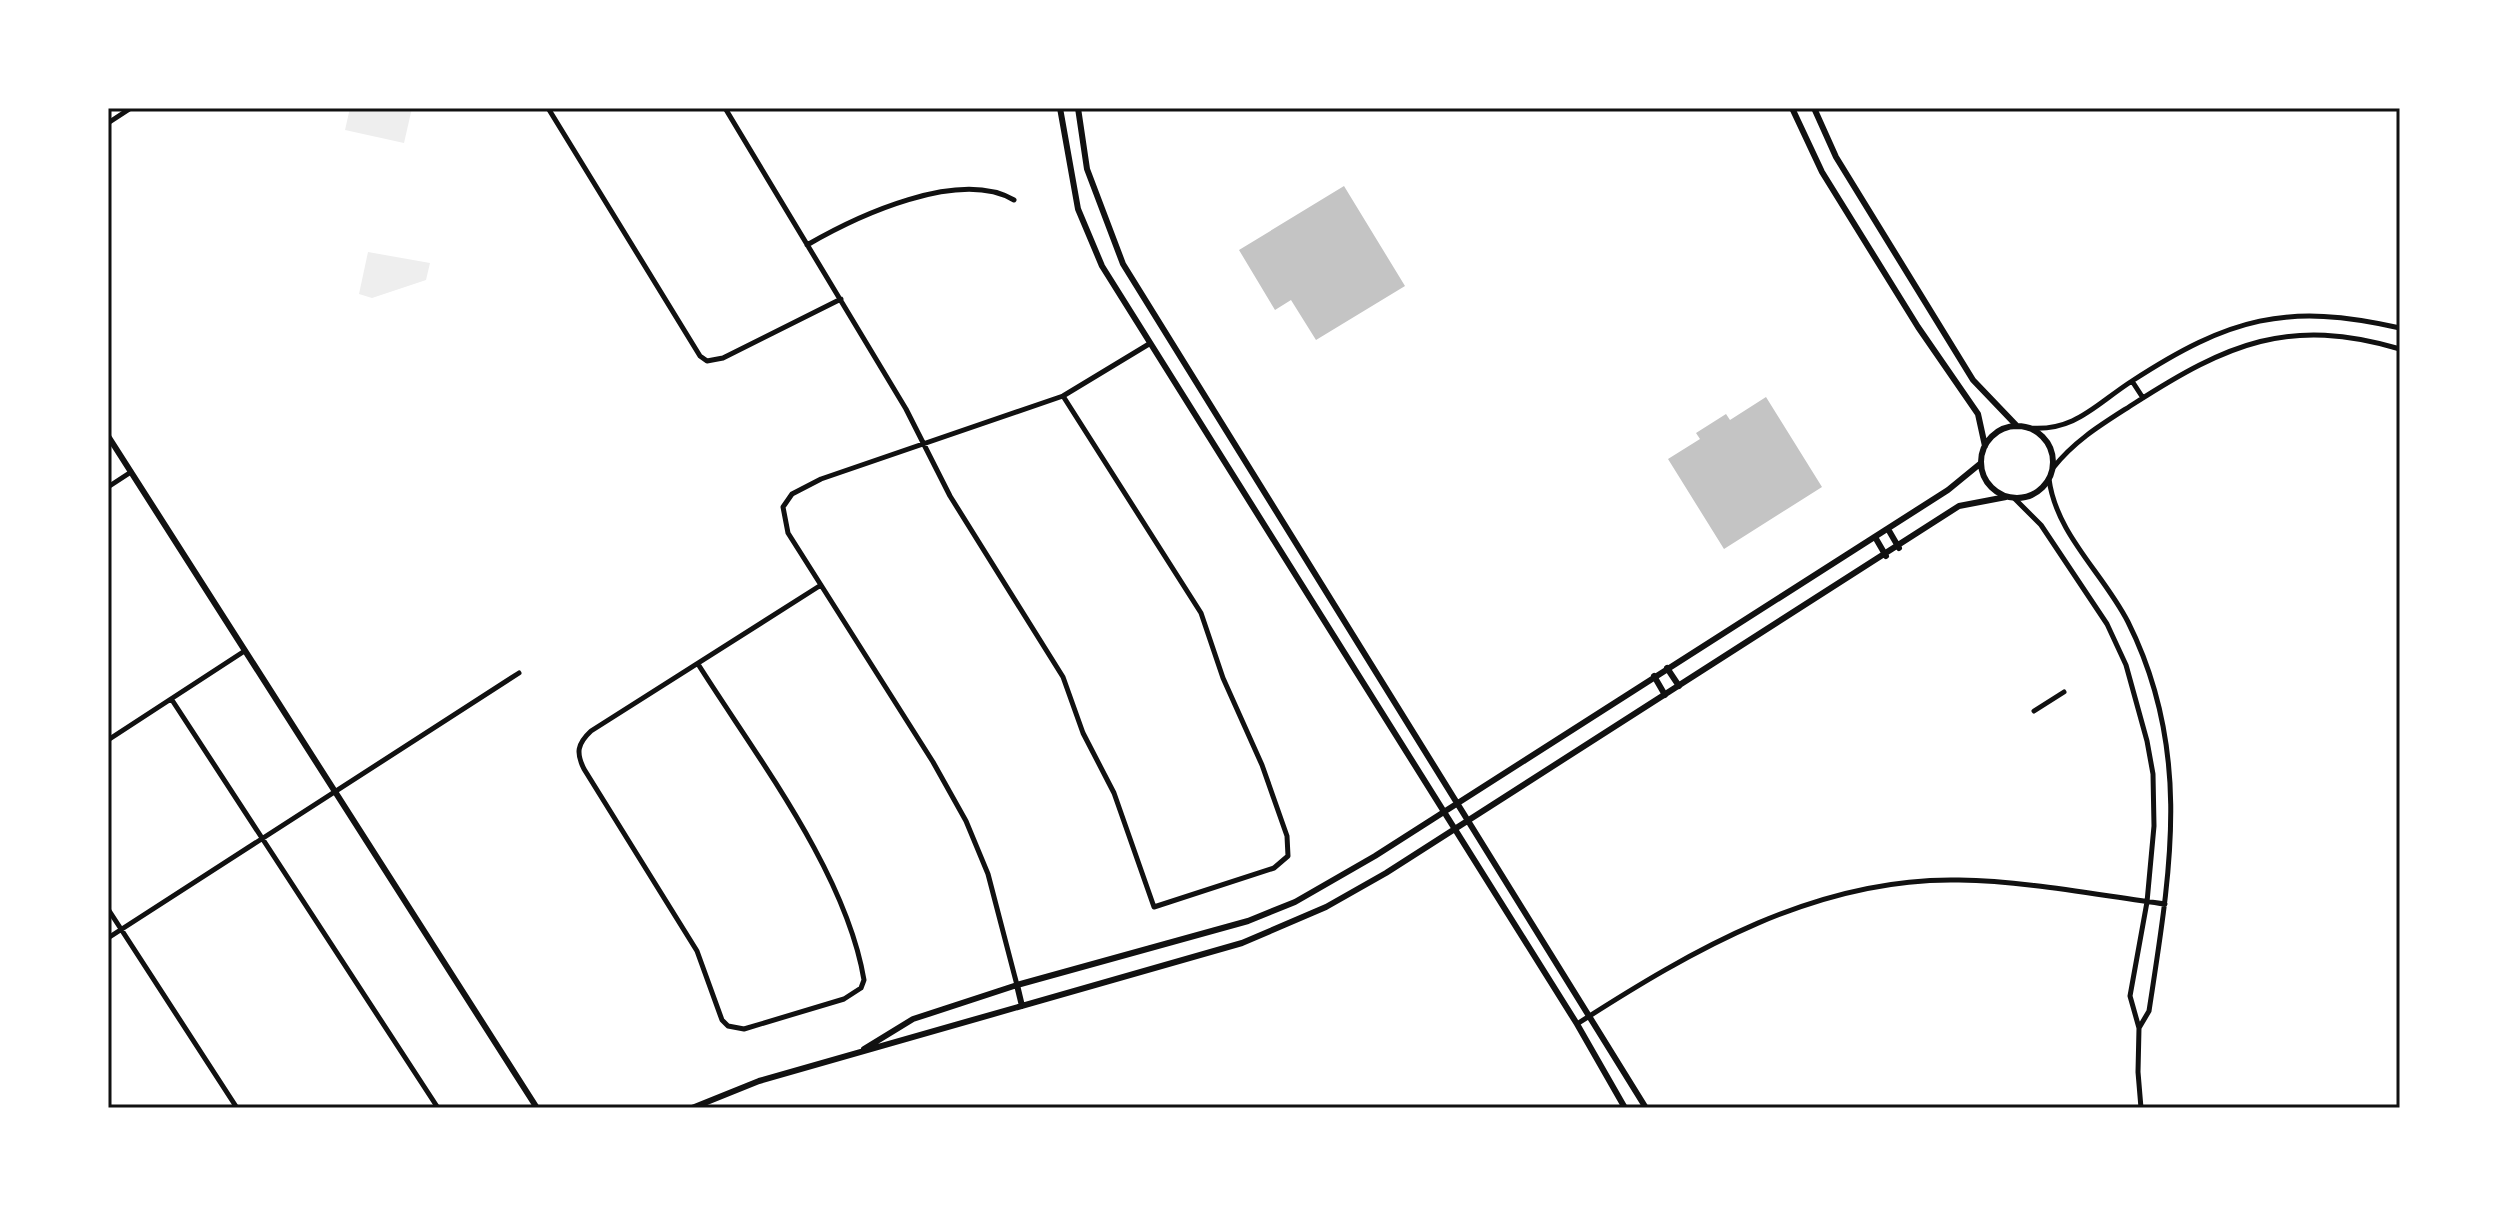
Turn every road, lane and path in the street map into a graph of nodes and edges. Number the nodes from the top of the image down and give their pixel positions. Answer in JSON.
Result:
{"nodes":[{"id":1,"x":131,"y":108,"type":"edge"},
{"id":2,"x":548,"y":108,"type":"edge"},
{"id":3,"x":725,"y":108,"type":"edge"},
{"id":4,"x":1060,"y":108,"type":"edge"},
{"id":5,"x":1078,"y":108,"type":"edge"},
{"id":6,"x":1792,"y":108,"type":"edge"},
{"id":7,"x":1814,"y":108,"type":"edge"},
{"id":8,"x":108,"y":123,"type":"edge"},
{"id":9,"x":1014,"y":200,"type":"dead end"},
{"id":10,"x":807,"y":245,"type":"junction"},
{"id":11,"x":1915,"y":284,"type":"junction"},
{"id":12,"x":1898,"y":295,"type":"junction"},
{"id":13,"x":841,"y":299,"type":"junction"},
{"id":14,"x":2400,"y":328,"type":"edge"},
{"id":15,"x":1166,"y":334,"type":"junction"},
{"id":16,"x":1149,"y":344,"type":"junction"},
{"id":17,"x":2400,"y":349,"type":"edge"},
{"id":18,"x":2132,"y":381,"type":"junction"},
{"id":19,"x":1063,"y":396,"type":"junction"},
{"id":20,"x":2143,"y":398,"type":"junction"},
{"id":21,"x":2017,"y":426,"type":"junction"},
{"id":22,"x":2029,"y":428,"type":"junction"},
{"id":23,"x":108,"y":436,"type":"edge"},
{"id":24,"x":924,"y":444,"type":"junction"},
{"id":25,"x":1985,"y":446,"type":"junction"},
{"id":26,"x":1981,"y":463,"type":"junction"},
{"id":27,"x":2053,"y":468,"type":"junction"},
{"id":28,"x":131,"y":472,"type":"junction"},
{"id":29,"x":2049,"y":479,"type":"junction"},
{"id":30,"x":108,"y":487,"type":"edge"},
{"id":31,"x":2006,"y":497,"type":"junction"},
{"id":32,"x":2015,"y":499,"type":"junction"},
{"id":33,"x":1888,"y":529,"type":"junction"},
{"id":34,"x":1875,"y":537,"type":"junction"},
{"id":35,"x":1899,"y":548,"type":"junction"},
{"id":36,"x":1886,"y":556,"type":"junction"},
{"id":37,"x":821,"y":585,"type":"junction"},
{"id":38,"x":1334,"y":610,"type":"junction"},
{"id":39,"x":1323,"y":617,"type":"junction"},
{"id":40,"x":243,"y":652,"type":"junction"},
{"id":41,"x":698,"y":664,"type":"junction"},
{"id":42,"x":1667,"y":668,"type":"junction"},
{"id":43,"x":519,"y":673,"type":"dead end"},
{"id":44,"x":1654,"y":676,"type":"junction"},
{"id":45,"x":1679,"y":686,"type":"junction"},
{"id":46,"x":2064,"y":692,"type":"dead end"},
{"id":47,"x":1665,"y":695,"type":"junction"},
{"id":48,"x":172,"y":700,"type":"junction"},
{"id":49,"x":2034,"y":711,"type":"dead end"},
{"id":50,"x":108,"y":740,"type":"edge"},
{"id":51,"x":334,"y":791,"type":"junction"},
{"id":52,"x":1455,"y":802,"type":"junction"},
{"id":53,"x":1442,"y":810,"type":"junction"},
{"id":54,"x":1467,"y":820,"type":"junction"},
{"id":55,"x":1453,"y":828,"type":"junction"},
{"id":56,"x":263,"y":839,"type":"junction"},
{"id":57,"x":2147,"y":902,"type":"junction"},
{"id":58,"x":2165,"y":904,"type":"junction"},
{"id":59,"x":108,"y":909,"type":"edge"},
{"id":60,"x":121,"y":929,"type":"junction"},
{"id":61,"x":108,"y":938,"type":"edge"},
{"id":62,"x":1017,"y":985,"type":"junction"},
{"id":63,"x":1022,"y":1006,"type":"junction"},
{"id":64,"x":1591,"y":1015,"type":"junction"},
{"id":65,"x":1577,"y":1024,"type":"junction"},
{"id":66,"x":2139,"y":1028,"type":"junction"},
{"id":67,"x":854,"y":1055,"type":"junction"},
{"id":68,"x":237,"y":1108,"type":"edge"},
{"id":69,"x":438,"y":1108,"type":"edge"},
{"id":70,"x":537,"y":1108,"type":"edge"},
{"id":71,"x":692,"y":1108,"type":"edge"},
{"id":72,"x":1625,"y":1108,"type":"edge"},
{"id":73,"x":1646,"y":1108,"type":"edge"},
{"id":74,"x":2141,"y":1108,"type":"edge"}],
"edges":[{"from":1,"to":8,"type":"street"},
{"from":2,"to":13,"type":"street"},
{"from":3,"to":10,"type":"street"},
{"from":4,"to":16,"type":"street"},
{"from":5,"to":15,"type":"street"},
{"from":6,"to":12,"type":"street"},
{"from":7,"to":11,"type":"street"},
{"from":9,"to":10,"type":"street"},
{"from":10,"to":13,"type":"street"},
{"from":11,"to":12,"type":"street"},
{"from":11,"to":21,"type":"street"},
{"from":12,"to":25,"type":"street"},
{"from":13,"to":24,"type":"street"},
{"from":14,"to":18,"type":"street"},
{"from":15,"to":16,"type":"street"},
{"from":15,"to":38,"type":"street"},
{"from":16,"to":19,"type":"street"},
{"from":16,"to":39,"type":"street"},
{"from":17,"to":20,"type":"street"},
{"from":18,"to":20,"type":"street"},
{"from":18,"to":22,"type":"street"},
{"from":19,"to":24,"type":"street"},
{"from":19,"to":24,"type":"street"},
{"from":20,"to":27,"type":"street"},
{"from":21,"to":22,"type":"street"},
{"from":21,"to":25,"type":"street"},
{"from":22,"to":27,"type":"street"},
{"from":23,"to":28,"type":"street"},
{"from":24,"to":37,"type":"street"},
{"from":25,"to":26,"type":"street"},
{"from":26,"to":31,"type":"street"},
{"from":26,"to":33,"type":"street"},
{"from":27,"to":29,"type":"street"},
{"from":28,"to":30,"type":"street"},
{"from":28,"to":40,"type":"street"},
{"from":29,"to":32,"type":"street"},
{"from":29,"to":58,"type":"street"},
{"from":31,"to":32,"type":"street"},
{"from":31,"to":35,"type":"street"},
{"from":32,"to":57,"type":"street"},
{"from":33,"to":34,"type":"street"},
{"from":33,"to":35,"type":"street"},
{"from":34,"to":36,"type":"street"},
{"from":34,"to":42,"type":"street"},
{"from":35,"to":36,"type":"street"},
{"from":36,"to":45,"type":"street"},
{"from":37,"to":41,"type":"street"},
{"from":37,"to":62,"type":"street"},
{"from":38,"to":39,"type":"street"},
{"from":38,"to":52,"type":"street"},
{"from":39,"to":53,"type":"street"},
{"from":40,"to":48,"type":"street"},
{"from":40,"to":51,"type":"street"},
{"from":41,"to":41,"type":"street"},
{"from":42,"to":44,"type":"street"},
{"from":42,"to":45,"type":"street"},
{"from":43,"to":51,"type":"street"},
{"from":44,"to":47,"type":"street"},
{"from":44,"to":52,"type":"street"},
{"from":45,"to":47,"type":"street"},
{"from":46,"to":49,"type":"street"},
{"from":47,"to":54,"type":"street"},
{"from":48,"to":50,"type":"street"},
{"from":48,"to":56,"type":"street"},
{"from":51,"to":56,"type":"street"},
{"from":51,"to":70,"type":"street"},
{"from":52,"to":53,"type":"street"},
{"from":52,"to":54,"type":"street"},
{"from":53,"to":55,"type":"street"},
{"from":53,"to":62,"type":"street"},
{"from":54,"to":55,"type":"street"},
{"from":54,"to":64,"type":"street"},
{"from":55,"to":63,"type":"street"},
{"from":55,"to":65,"type":"street"},
{"from":56,"to":60,"type":"street"},
{"from":56,"to":69,"type":"street"},
{"from":57,"to":58,"type":"street"},
{"from":57,"to":64,"type":"street"},
{"from":57,"to":66,"type":"street"},
{"from":58,"to":66,"type":"street"},
{"from":59,"to":60,"type":"street"},
{"from":60,"to":61,"type":"street"},
{"from":60,"to":68,"type":"street"},
{"from":62,"to":63,"type":"street"},
{"from":62,"to":67,"type":"street"},
{"from":63,"to":67,"type":"street"},
{"from":64,"to":65,"type":"street"},
{"from":64,"to":73,"type":"street"},
{"from":65,"to":72,"type":"street"},
{"from":66,"to":74,"type":"street"},
{"from":67,"to":71,"type":"street"}]}
